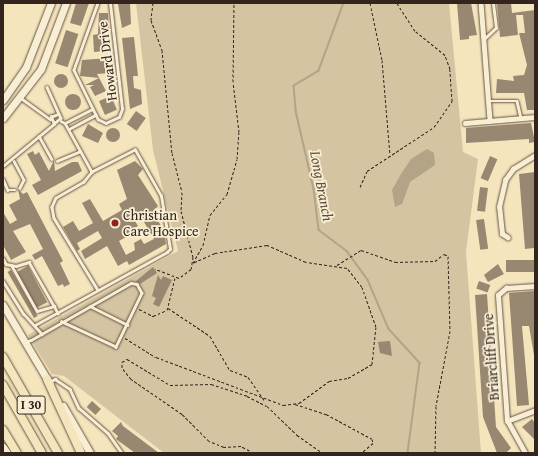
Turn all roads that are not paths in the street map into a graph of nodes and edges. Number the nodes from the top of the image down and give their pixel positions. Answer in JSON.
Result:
{"nodes":[{"id":1,"x":51,"y":3,"type":"edge"},
{"id":2,"x":66,"y":3,"type":"edge"},
{"id":3,"x":98,"y":3,"type":"edge"},
{"id":4,"x":110,"y":3,"type":"edge"},
{"id":5,"x":481,"y":3,"type":"edge"},
{"id":6,"x":493,"y":3,"type":"edge"},
{"id":7,"x":484,"y":39,"type":"junction"},
{"id":8,"x":47,"y":87,"type":"dead end"},
{"id":9,"x":11,"y":89,"type":"junction"},
{"id":10,"x":20,"y":98,"type":"junction"},
{"id":11,"x":3,"y":100,"type":"edge"},
{"id":12,"x":489,"y":101,"type":"junction"},
{"id":13,"x":92,"y":109,"type":"junction"},
{"id":14,"x":58,"y":114,"type":"junction"},
{"id":15,"x":95,"y":115,"type":"junction"},
{"id":16,"x":535,"y":117,"type":"edge"},
{"id":17,"x":3,"y":118,"type":"edge"},
{"id":18,"x":521,"y":118,"type":"junction"},
{"id":19,"x":50,"y":119,"type":"junction"},
{"id":20,"x":61,"y":121,"type":"junction"},
{"id":21,"x":490,"y":121,"type":"junction"},
{"id":22,"x":66,"y":123,"type":"junction"},
{"id":23,"x":465,"y":123,"type":"dead end"},
{"id":24,"x":54,"y":124,"type":"junction"},
{"id":25,"x":69,"y":130,"type":"junction"},
{"id":26,"x":39,"y":136,"type":"junction"},
{"id":27,"x":80,"y":151,"type":"junction"},
{"id":28,"x":534,"y":157,"type":"edge"},
{"id":29,"x":52,"y":159,"type":"dead end"},
{"id":30,"x":13,"y":161,"type":"junction"},
{"id":31,"x":57,"y":161,"type":"dead end"},
{"id":32,"x":3,"y":166,"type":"edge"},
{"id":33,"x":92,"y":172,"type":"junction"},
{"id":34,"x":3,"y":179,"type":"edge"},
{"id":35,"x":20,"y":188,"type":"dead end"},
{"id":36,"x":15,"y":190,"type":"dead end"},
{"id":37,"x":508,"y":238,"type":"dead end"},
{"id":38,"x":3,"y":258,"type":"edge"},
{"id":39,"x":12,"y":265,"type":"junction"},
{"id":40,"x":3,"y":281,"type":"edge"},
{"id":41,"x":535,"y":286,"type":"edge"},
{"id":42,"x":98,"y":290,"type":"junction"},
{"id":43,"x":3,"y":305,"type":"edge"},
{"id":44,"x":54,"y":306,"type":"junction"},
{"id":45,"x":90,"y":306,"type":"junction"},
{"id":46,"x":58,"y":313,"type":"junction"},
{"id":47,"x":62,"y":322,"type":"junction"},
{"id":48,"x":35,"y":325,"type":"junction"},
{"id":49,"x":128,"y":325,"type":"junction"},
{"id":50,"x":42,"y":334,"type":"junction"},
{"id":51,"x":26,"y":343,"type":"junction"},
{"id":52,"x":3,"y":357,"type":"edge"},
{"id":53,"x":48,"y":381,"type":"junction"},
{"id":54,"x":3,"y":385,"type":"edge"},
{"id":55,"x":535,"y":410,"type":"edge"},
{"id":56,"x":507,"y":421,"type":"junction"},
{"id":57,"x":3,"y":430,"type":"edge"},
{"id":58,"x":3,"y":446,"type":"edge"},
{"id":59,"x":7,"y":453,"type":"edge"},
{"id":60,"x":17,"y":453,"type":"edge"},
{"id":61,"x":42,"y":453,"type":"edge"},
{"id":62,"x":58,"y":453,"type":"edge"},
{"id":63,"x":81,"y":453,"type":"edge"},
{"id":64,"x":90,"y":453,"type":"edge"},
{"id":65,"x":122,"y":453,"type":"edge"},
{"id":66,"x":525,"y":453,"type":"edge"}],
"edges":[{"from":1,"to":9,"type":"main road"},
{"from":2,"to":10,"type":"main road"},
{"from":3,"to":13,"type":"lane"},
{"from":4,"to":15,"type":"lane","name":"Howard Drive"},
{"from":5,"to":7,"type":"street"},
{"from":6,"to":7,"type":"lane"},
{"from":7,"to":12,"type":"street"},
{"from":8,"to":14,"type":"lane"},
{"from":9,"to":10,"type":"main road"},
{"from":9,"to":11,"type":"main road"},
{"from":10,"to":17,"type":"main road"},
{"from":10,"to":19,"type":"lane"},
{"from":12,"to":18,"type":"lane"},
{"from":12,"to":21,"type":"street"},
{"from":13,"to":15,"type":"lane"},
{"from":13,"to":22,"type":"lane","name":"Howard Drive"},
{"from":14,"to":19,"type":"lane"},
{"from":14,"to":20,"type":"lane"},
{"from":15,"to":25,"type":"lane","name":"Howard Drive"},
{"from":16,"to":18,"type":"street"},
{"from":18,"to":21,"type":"street"},
{"from":19,"to":24,"type":"lane"},
{"from":20,"to":22,"type":"lane"},
{"from":20,"to":24,"type":"lane"},
{"from":21,"to":23,"type":"street"},
{"from":22,"to":25,"type":"lane"},
{"from":24,"to":26,"type":"lane"},
{"from":25,"to":27,"type":"lane"},
{"from":26,"to":29,"type":"lane"},
{"from":26,"to":30,"type":"lane"},
{"from":27,"to":31,"type":"lane"},
{"from":27,"to":33,"type":"lane"},
{"from":28,"to":37,"type":"street"},
{"from":30,"to":32,"type":"lane"},
{"from":30,"to":35,"type":"lane"},
{"from":33,"to":42,"type":"lane"},
{"from":33,"to":42,"type":"lane"},
{"from":34,"to":36,"type":"lane"},
{"from":38,"to":39,"type":"lane"},
{"from":39,"to":44,"type":"lane"},
{"from":39,"to":44,"type":"lane"},
{"from":40,"to":48,"type":"lane"},
{"from":41,"to":56,"type":"street","name":"Briarcliff Drive"},
{"from":42,"to":46,"type":"lane"},
{"from":43,"to":51,"type":"main road"},
{"from":44,"to":46,"type":"lane"},
{"from":45,"to":47,"type":"lane"},
{"from":45,"to":49,"type":"lane"},
{"from":45,"to":49,"type":"lane"},
{"from":46,"to":48,"type":"lane"},
{"from":47,"to":49,"type":"lane"},
{"from":47,"to":50,"type":"lane"},
{"from":48,"to":50,"type":"lane"},
{"from":50,"to":51,"type":"lane"},
{"from":51,"to":53,"type":"main road"},
{"from":52,"to":62,"type":"highway","number":"I 30"},
{"from":53,"to":63,"type":"highway"},
{"from":53,"to":64,"type":"main road"},
{"from":53,"to":65,"type":"lane"},
{"from":54,"to":61,"type":"highway","number":"I 30"},
{"from":55,"to":56,"type":"street"},
{"from":56,"to":66,"type":"street","name":"Briarcliff Drive"},
{"from":57,"to":60,"type":"highway"},
{"from":58,"to":59,"type":"main road"}]}
